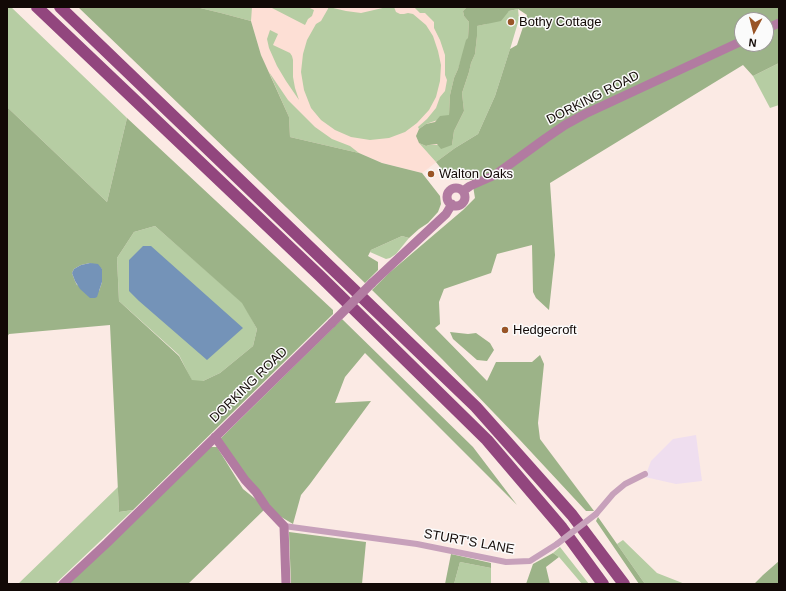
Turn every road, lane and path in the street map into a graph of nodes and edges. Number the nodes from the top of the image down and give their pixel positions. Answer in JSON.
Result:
{"nodes":[{"id":1,"x":37,"y":7,"type":"edge"},
{"id":2,"x":60,"y":7,"type":"edge"},
{"id":3,"x":734,"y":44,"type":"edge"},
{"id":4,"x":463,"y":192,"type":"junction"},
{"id":5,"x":452,"y":204,"type":"junction"},
{"id":6,"x":215,"y":437,"type":"junction"},
{"id":7,"x":645,"y":474,"type":"dead end"},
{"id":8,"x":284,"y":526,"type":"junction"},
{"id":9,"x":63,"y":584,"type":"edge"},
{"id":10,"x":286,"y":584,"type":"edge"},
{"id":11,"x":603,"y":584,"type":"edge"},
{"id":12,"x":624,"y":584,"type":"edge"}],
"edges":[{"from":1,"to":11,"type":"highway"},
{"from":2,"to":12,"type":"highway"},
{"from":3,"to":4,"type":"main road","name":"DORKING ROAD"},
{"from":4,"to":5,"type":"main road"},
{"from":4,"to":5,"type":"main road"},
{"from":5,"to":6,"type":"main road","name":"DORKING ROAD","bridge":true},
{"from":6,"to":8,"type":"main road"},
{"from":6,"to":9,"type":"main road","name":"DORKING ROAD"},
{"from":7,"to":8,"type":"street","name":"STURT'S LANE","bridge":true},
{"from":8,"to":10,"type":"main road"}]}
